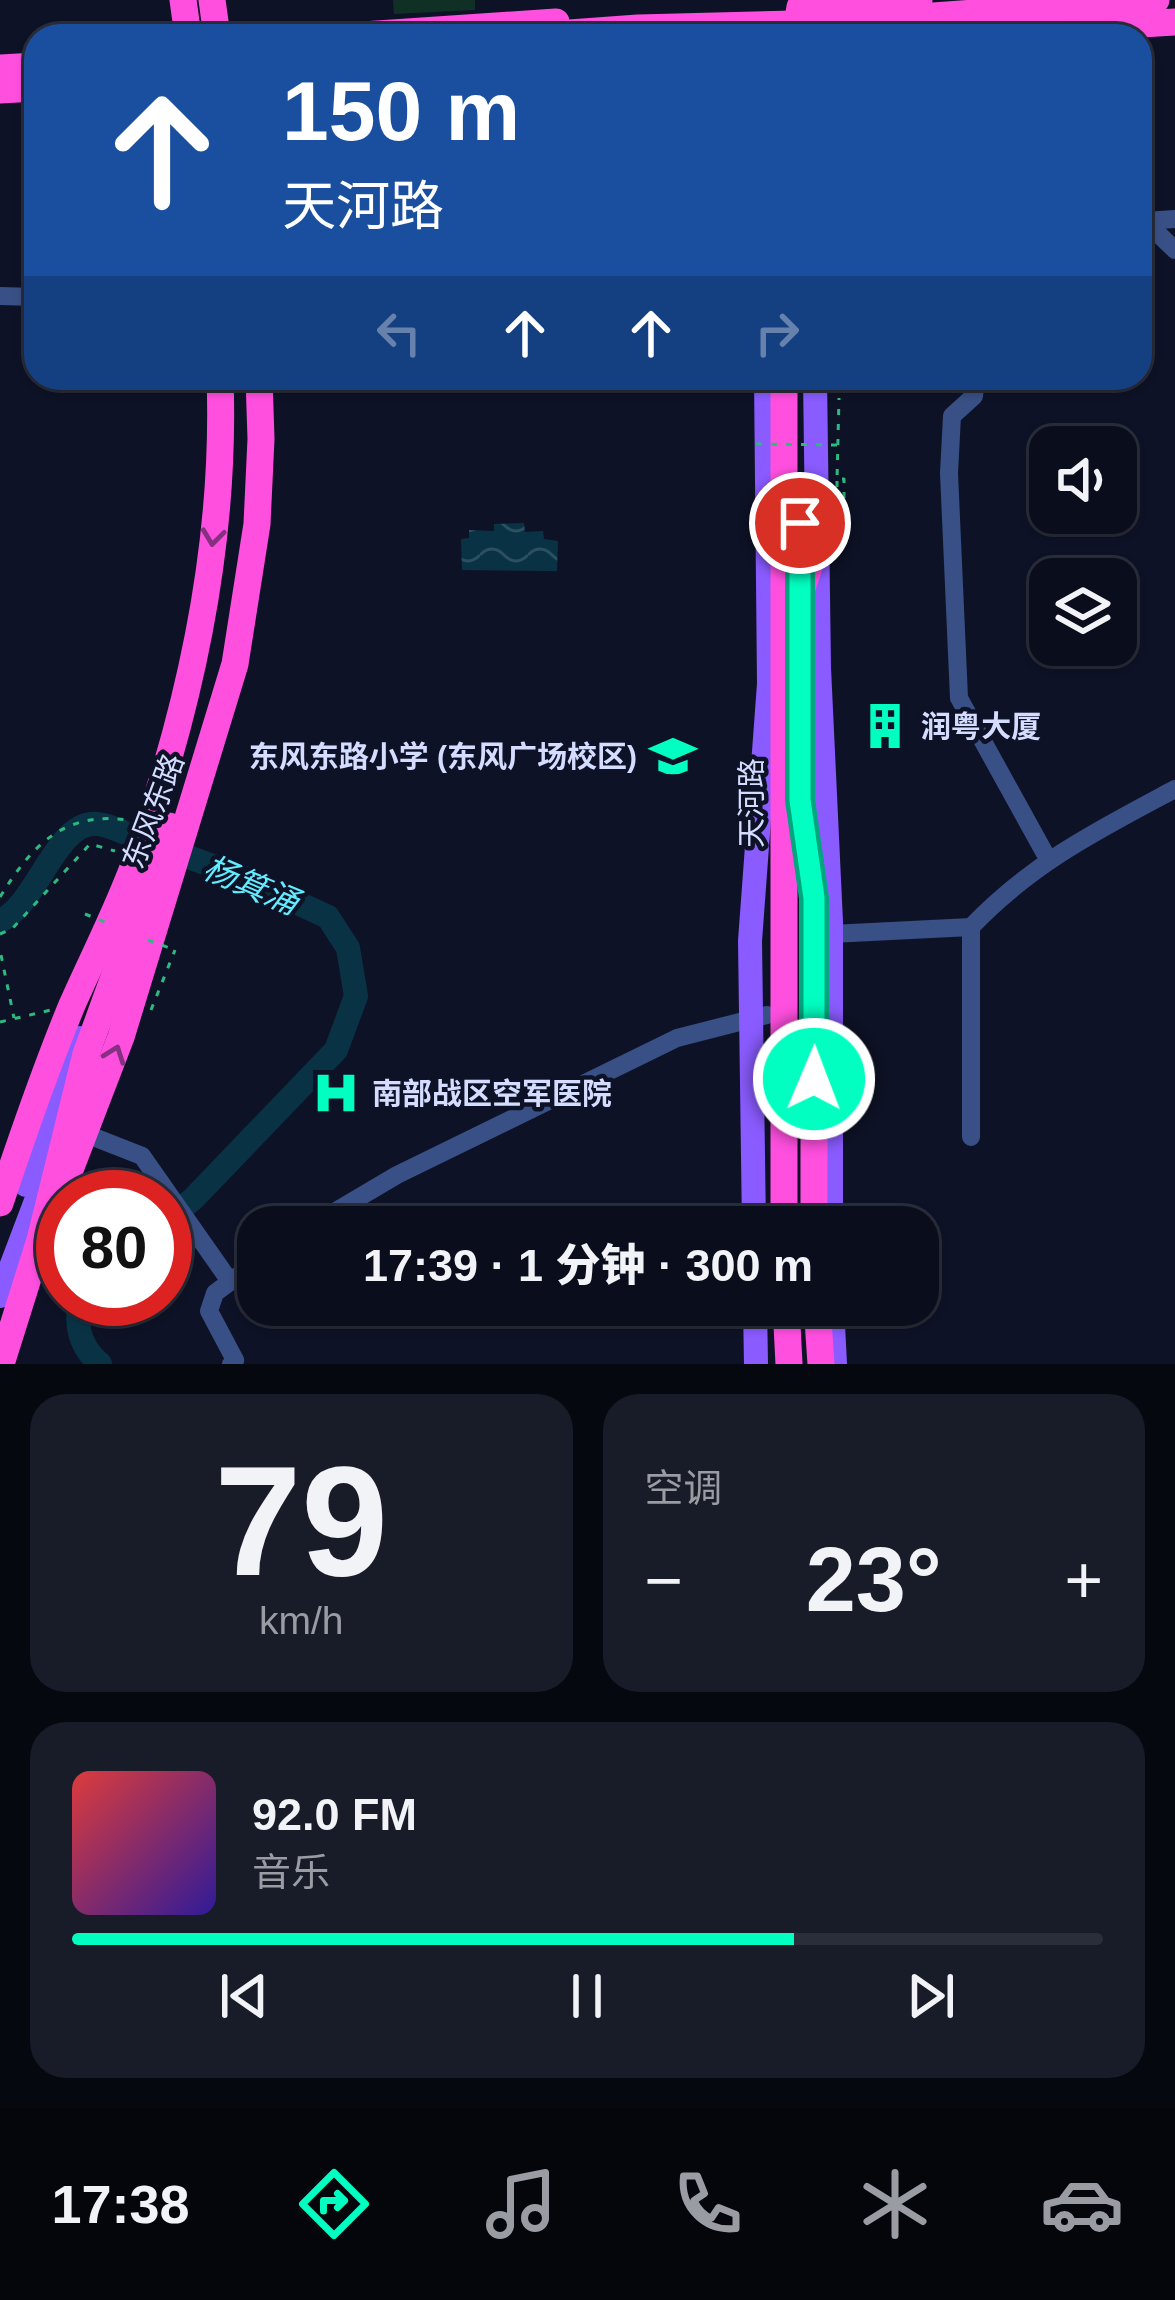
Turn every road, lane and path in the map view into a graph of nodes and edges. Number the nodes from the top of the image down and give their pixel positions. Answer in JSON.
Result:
{"nodes":[{"id":1,"x":919,"y":0,"type":"edge"},
{"id":2,"x":1165,"y":15,"type":"edge"},
{"id":3,"x":777,"y":19,"type":"edge"},
{"id":4,"x":614,"y":20,"type":"joint"},
{"id":5,"x":552,"y":24,"type":"edge"},
{"id":6,"x":796,"y":24,"type":"edge"},
{"id":7,"x":1072,"y":24,"type":"edge"},
{"id":8,"x":1152,"y":229,"type":"edge"},
{"id":9,"x":1175,"y":250,"type":"edge"},
{"id":10,"x":220,"y":390,"type":"edge"},
{"id":11,"x":242,"y":390,"type":"edge"},
{"id":12,"x":259,"y":390,"type":"edge"},
{"id":13,"x":766,"y":390,"type":"edge"},
{"id":14,"x":784,"y":390,"type":"edge"},
{"id":15,"x":800,"y":390,"type":"edge"},
{"id":16,"x":815,"y":390,"type":"edge"},
{"id":17,"x":975,"y":390,"type":"edge"},
{"id":18,"x":839,"y":398,"type":"dead end"},
{"id":19,"x":757,"y":444,"type":"dead end"},
{"id":20,"x":838,"y":445,"type":"junction"},
{"id":21,"x":837,"y":481,"type":"dead end"},
{"id":22,"x":816,"y":546,"type":"junction"},
{"id":23,"x":800,"y":594,"type":"junction"},
{"id":24,"x":766,"y":748,"type":"junction"},
{"id":25,"x":1175,"y":788,"type":"edge"},
{"id":26,"x":791,"y":799,"type":"junction"},
{"id":27,"x":148,"y":822,"type":"junction"},
{"id":28,"x":178,"y":850,"type":"junction"},
{"id":29,"x":137,"y":857,"type":"junction"},
{"id":30,"x":1048,"y":859,"type":"junction"},
{"id":31,"x":830,"y":882,"type":"joint"},
{"id":32,"x":0,"y":897,"type":"edge"},
{"id":33,"x":971,"y":927,"type":"junction"},
{"id":34,"x":0,"y":934,"type":"edge"},
{"id":35,"x":823,"y":940,"type":"junction"},
{"id":36,"x":1,"y":955,"type":"edge"},
{"id":37,"x":40,"y":1012,"type":"dead end"},
{"id":38,"x":759,"y":1016,"type":"junction"},
{"id":39,"x":14,"y":1018,"type":"junction"},
{"id":40,"x":0,"y":1022,"type":"edge"},
{"id":41,"x":40,"y":1087,"type":"junction"},
{"id":42,"x":830,"y":1088,"type":"junction"},
{"id":43,"x":798,"y":1113,"type":"junction"},
{"id":44,"x":86,"y":1134,"type":"junction"},
{"id":45,"x":971,"y":1138,"type":"dead end"},
{"id":46,"x":75,"y":1162,"type":"junction"},
{"id":47,"x":73,"y":1170,"type":"edge"},
{"id":48,"x":0,"y":1178,"type":"edge"},
{"id":49,"x":0,"y":1203,"type":"edge"},
{"id":50,"x":345,"y":1206,"type":"edge"},
{"id":51,"x":754,"y":1206,"type":"edge"},
{"id":52,"x":768,"y":1206,"type":"edge"},
{"id":53,"x":787,"y":1206,"type":"edge"},
{"id":54,"x":798,"y":1206,"type":"edge"},
{"id":55,"x":811,"y":1206,"type":"edge"},
{"id":56,"x":831,"y":1206,"type":"edge"},
{"id":57,"x":8,"y":1248,"type":"edge"},
{"id":58,"x":237,"y":1275,"type":"edge"},
{"id":59,"x":36,"y":1277,"type":"edge"},
{"id":60,"x":230,"y":1280,"type":"junction"},
{"id":61,"x":1,"y":1316,"type":"edge"},
{"id":62,"x":760,"y":1326,"type":"edge"},
{"id":63,"x":769,"y":1326,"type":"edge"},
{"id":64,"x":787,"y":1326,"type":"edge"},
{"id":65,"x":801,"y":1326,"type":"edge"},
{"id":66,"x":833,"y":1326,"type":"edge"},
{"id":67,"x":767,"y":1356,"type":"edge"},
{"id":68,"x":5,"y":1364,"type":"edge"},
{"id":69,"x":231,"y":1364,"type":"edge"},
{"id":70,"x":789,"y":1364,"type":"edge"},
{"id":71,"x":803,"y":1364,"type":"edge"},
{"id":72,"x":835,"y":1364,"type":"edge"}],
"edges":[{"from":1,"to":3,"type":"highway"},
{"from":2,"to":6,"type":"highway","bridge":true},
{"from":2,"to":7,"type":"highway"},
{"from":3,"to":4,"type":"street"},
{"from":4,"to":5,"type":"highway"},
{"from":8,"to":9,"type":"street"},
{"from":10,"to":27,"type":"highway","name":"东风东路","one_way":true},
{"from":11,"to":68,"type":"highway","bridge":true},
{"from":12,"to":28,"type":"highway","name":"东风东路"},
{"from":13,"to":24,"type":"main road"},
{"from":14,"to":26,"type":"highway","name":"天河路"},
{"from":15,"to":23,"type":"highway","name":"天河路"},
{"from":16,"to":22,"type":"main road"},
{"from":17,"to":30,"type":"street"},
{"from":18,"to":20,"type":"path"},
{"from":19,"to":20,"type":"path","bridge":true},
{"from":20,"to":21,"type":"path"},
{"from":22,"to":23,"type":"highway"},
{"from":22,"to":31,"type":"main road"},
{"from":23,"to":26,"type":"highway","name":"天河路"},
{"from":24,"to":26,"type":"highway"},
{"from":24,"to":38,"type":"main road"},
{"from":25,"to":30,"type":"street"},
{"from":26,"to":35,"type":"highway"},
{"from":26,"to":38,"type":"highway"},
{"from":26,"to":43,"type":"highway","name":"天河路"},
{"from":27,"to":29,"type":"highway","name":"东风东路"},
{"from":27,"to":32,"type":"path"},
{"from":44,"to":28,"type":"highway","one_way":true},
{"from":28,"to":57,"type":"main road","name":"东风东路"},
{"from":29,"to":34,"type":"path"},
{"from":29,"to":41,"type":"highway"},
{"from":29,"to":57,"type":"main road","name":"东风东路"},
{"from":30,"to":33,"type":"street"},
{"from":31,"to":35,"type":"highway"},
{"from":33,"to":35,"type":"street"},
{"from":33,"to":45,"type":"street"},
{"from":35,"to":42,"type":"main road"},
{"from":35,"to":43,"type":"highway"},
{"from":36,"to":39,"type":"path"},
{"from":37,"to":39,"type":"path"},
{"from":38,"to":50,"type":"street"},
{"from":38,"to":51,"type":"main road"},
{"from":38,"to":52,"type":"highway"},
{"from":39,"to":40,"type":"path"},
{"from":41,"to":48,"type":"street"},
{"from":41,"to":49,"type":"highway"},
{"from":42,"to":43,"type":"highway"},
{"from":42,"to":56,"type":"main road"},
{"from":43,"to":53,"type":"highway","name":"天河路"},
{"from":43,"to":54,"type":"highway","name":"天河路"},
{"from":43,"to":55,"type":"highway"},
{"from":44,"to":46,"type":"highway"},
{"from":44,"to":60,"type":"street"},
{"from":46,"to":47,"type":"street"},
{"from":46,"to":61,"type":"highway"},
{"from":57,"to":61,"type":"main road"},
{"from":58,"to":60,"type":"street"},
{"from":59,"to":68,"type":"street"},
{"from":60,"to":69,"type":"street"},
{"from":62,"to":67,"type":"main road"},
{"from":63,"to":67,"type":"highway"},
{"from":64,"to":70,"type":"highway"},
{"from":65,"to":71,"type":"highway"},
{"from":66,"to":72,"type":"main road"}]}
